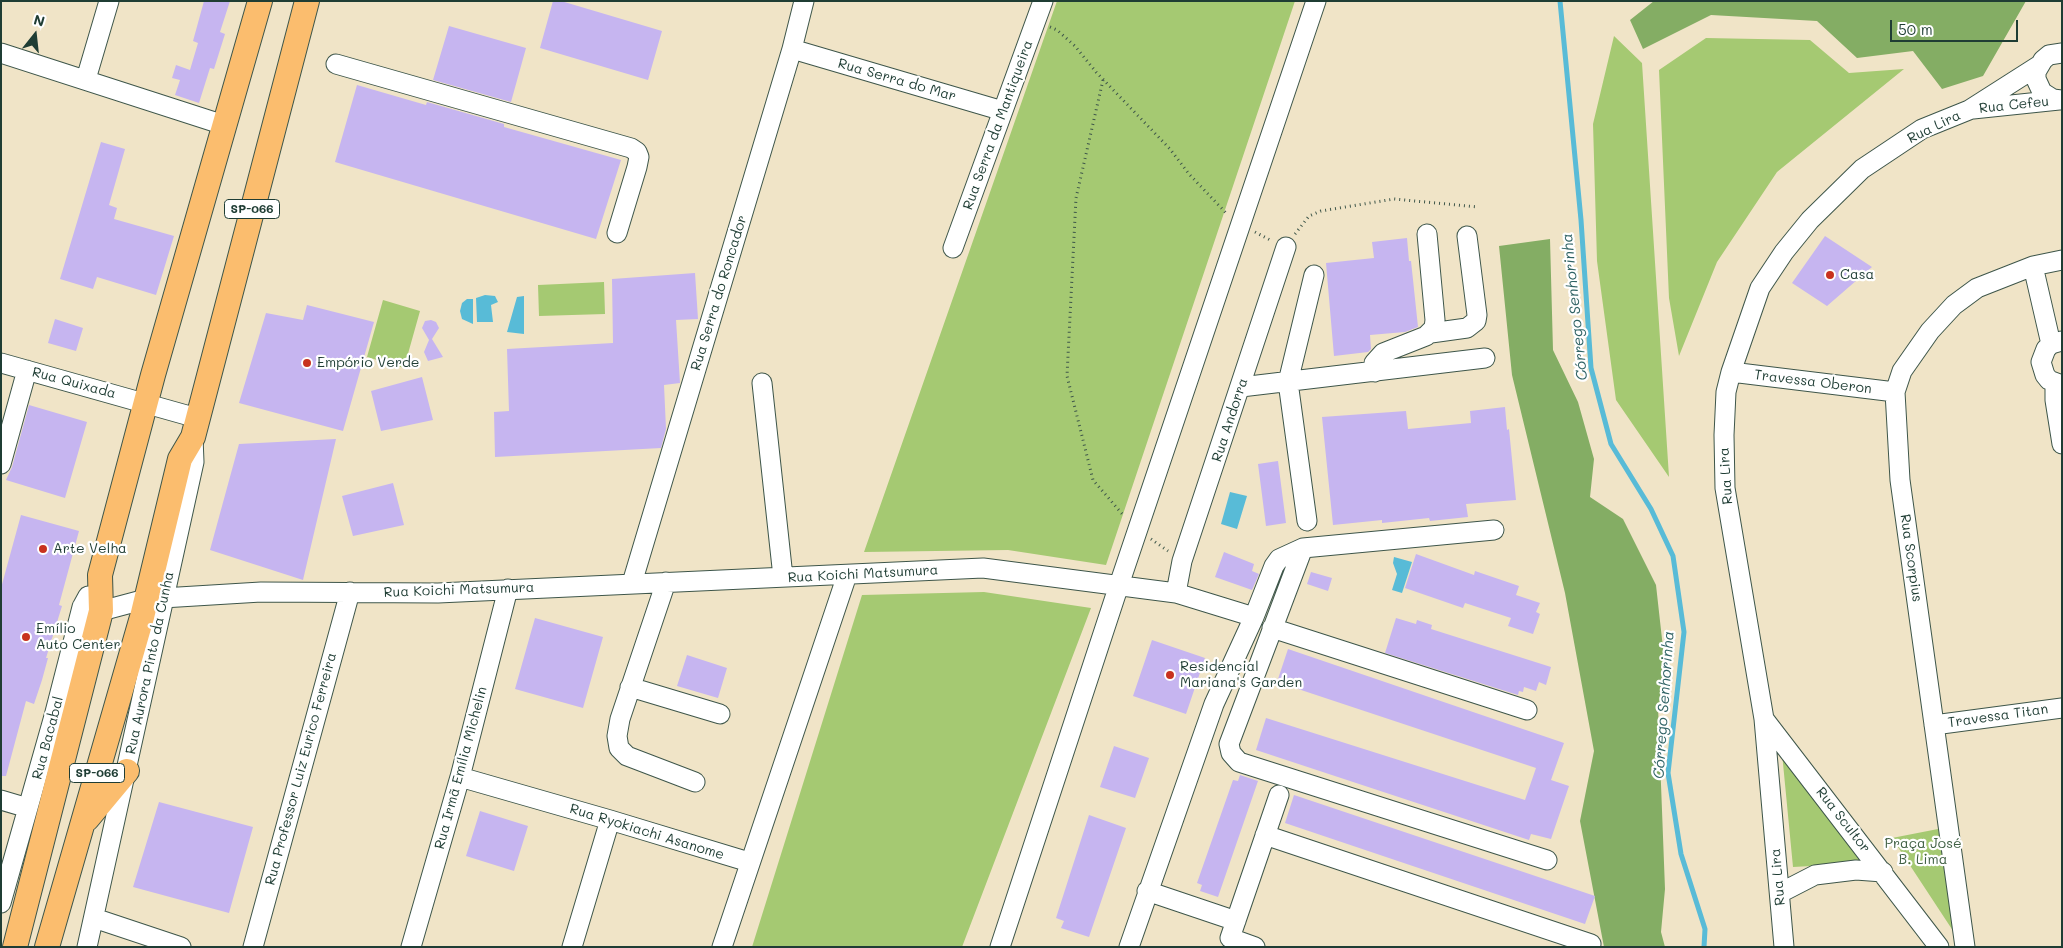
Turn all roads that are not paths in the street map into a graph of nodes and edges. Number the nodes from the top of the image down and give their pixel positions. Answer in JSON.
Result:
{"nodes":[{"id":1,"x":108,"y":1,"type":"edge"},
{"id":2,"x":260,"y":1,"type":"edge"},
{"id":3,"x":307,"y":1,"type":"edge"},
{"id":4,"x":804,"y":1,"type":"edge"},
{"id":5,"x":1043,"y":1,"type":"edge"},
{"id":6,"x":1316,"y":1,"type":"edge"},
{"id":7,"x":2062,"y":38,"type":"edge"},
{"id":8,"x":792,"y":49,"type":"junction"},
{"id":9,"x":1,"y":53,"type":"edge"},
{"id":10,"x":2050,"y":58,"type":"edge"},
{"id":11,"x":336,"y":64,"type":"dead end"},
{"id":12,"x":86,"y":79,"type":"junction"},
{"id":13,"x":2060,"y":100,"type":"edge"},
{"id":14,"x":1969,"y":110,"type":"junction"},
{"id":15,"x":1002,"y":111,"type":"junction"},
{"id":16,"x":224,"y":125,"type":"junction"},
{"id":17,"x":617,"y":233,"type":"dead end"},
{"id":18,"x":1427,"y":234,"type":"dead end"},
{"id":19,"x":1467,"y":236,"type":"dead end"},
{"id":20,"x":1286,"y":247,"type":"road end"},
{"id":21,"x":952,"y":248,"type":"dead end"},
{"id":22,"x":2062,"y":260,"type":"edge"},
{"id":23,"x":2033,"y":266,"type":"junction"},
{"id":24,"x":1314,"y":275,"type":"dead end"},
{"id":25,"x":1431,"y":333,"type":"junction"},
{"id":26,"x":2056,"y":343,"type":"edge"},
{"id":27,"x":1486,"y":358,"type":"dead end"},
{"id":28,"x":1,"y":363,"type":"edge"},
{"id":29,"x":27,"y":370,"type":"junction"},
{"id":30,"x":1375,"y":372,"type":"junction"},
{"id":31,"x":1731,"y":372,"type":"junction"},
{"id":32,"x":1288,"y":382,"type":"junction"},
{"id":33,"x":762,"y":383,"type":"dead end"},
{"id":34,"x":2059,"y":384,"type":"edge"},
{"id":35,"x":1241,"y":387,"type":"junction"},
{"id":36,"x":1895,"y":392,"type":"junction"},
{"id":37,"x":146,"y":403,"type":"junction"},
{"id":38,"x":195,"y":428,"type":"junction"},
{"id":39,"x":2062,"y":444,"type":"edge"},
{"id":40,"x":2,"y":458,"type":"edge"},
{"id":41,"x":1307,"y":521,"type":"dead end"},
{"id":42,"x":1494,"y":530,"type":"dead end"},
{"id":43,"x":1303,"y":548,"type":"junction"},
{"id":44,"x":847,"y":575,"type":"junction"},
{"id":45,"x":783,"y":577,"type":"junction"},
{"id":46,"x":666,"y":582,"type":"junction"},
{"id":47,"x":632,"y":584,"type":"junction"},
{"id":48,"x":1118,"y":586,"type":"junction"},
{"id":49,"x":508,"y":589,"type":"junction"},
{"id":50,"x":350,"y":592,"type":"junction"},
{"id":51,"x":1176,"y":593,"type":"junction"},
{"id":52,"x":161,"y":597,"type":"junction"},
{"id":53,"x":92,"y":609,"type":"junction"},
{"id":54,"x":1254,"y":618,"type":"junction"},
{"id":55,"x":1272,"y":628,"type":"junction"},
{"id":56,"x":630,"y":687,"type":"junction"},
{"id":57,"x":2062,"y":708,"type":"edge"},
{"id":58,"x":1527,"y":710,"type":"dead end"},
{"id":59,"x":720,"y":714,"type":"dead end"},
{"id":60,"x":1764,"y":719,"type":"junction"},
{"id":61,"x":1934,"y":725,"type":"junction"},
{"id":62,"x":127,"y":771,"type":"junction"},
{"id":63,"x":460,"y":777,"type":"junction"},
{"id":64,"x":695,"y":782,"type":"dead end"},
{"id":65,"x":1279,"y":795,"type":"dead end"},
{"id":66,"x":1,"y":800,"type":"edge"},
{"id":67,"x":28,"y":808,"type":"junction"},
{"id":68,"x":610,"y":820,"type":"junction"},
{"id":69,"x":81,"y":826,"type":"junction"},
{"id":70,"x":1265,"y":835,"type":"junction"},
{"id":71,"x":1547,"y":860,"type":"dead end"},
{"id":72,"x":750,"y":862,"type":"junction"},
{"id":73,"x":1883,"y":872,"type":"junction"},
{"id":74,"x":1147,"y":891,"type":"junction"},
{"id":75,"x":1780,"y":893,"type":"junction"},
{"id":76,"x":1,"y":903,"type":"edge"},
{"id":77,"x":94,"y":918,"type":"junction"},
{"id":78,"x":1236,"y":921,"type":"junction"},
{"id":79,"x":1591,"y":944,"type":"dead end"},
{"id":80,"x":14,"y":947,"type":"edge"},
{"id":81,"x":47,"y":947,"type":"edge"},
{"id":82,"x":87,"y":947,"type":"edge"},
{"id":83,"x":181,"y":947,"type":"edge"},
{"id":84,"x":253,"y":947,"type":"edge"},
{"id":85,"x":411,"y":947,"type":"edge"},
{"id":86,"x":572,"y":947,"type":"edge"},
{"id":87,"x":722,"y":947,"type":"edge"},
{"id":88,"x":1000,"y":947,"type":"edge"},
{"id":89,"x":1129,"y":947,"type":"edge"},
{"id":90,"x":1255,"y":947,"type":"edge"},
{"id":91,"x":1784,"y":947,"type":"edge"},
{"id":92,"x":1939,"y":947,"type":"edge"},
{"id":93,"x":1965,"y":947,"type":"edge"}],
"edges":[{"from":1,"to":12,"type":"street"},
{"from":2,"to":16,"type":"main road","number":"SP-066"},
{"from":3,"to":38,"type":"main road","number":"SP-066"},
{"from":4,"to":8,"type":"street","name":"Rua Serra do Roncador"},
{"from":5,"to":15,"type":"street","name":"Rua Serra da Mantiqueira"},
{"from":6,"to":48,"type":"street"},
{"from":7,"to":10,"type":"street"},
{"from":8,"to":15,"type":"street","name":"Rua Serra do Mar"},
{"from":8,"to":47,"type":"street","name":"Rua Serra do Roncador"},
{"from":9,"to":12,"type":"street"},
{"from":10,"to":13,"type":"street"},
{"from":10,"to":14,"type":"street"},
{"from":11,"to":17,"type":"street"},
{"from":12,"to":16,"type":"street"},
{"from":13,"to":14,"type":"street","name":"Rua Cefeu"},
{"from":14,"to":31,"type":"street","name":"Rua Lira"},
{"from":15,"to":21,"type":"street","name":"Rua Serra da Mantiqueira"},
{"from":16,"to":37,"type":"main road","number":"SP-066"},
{"from":18,"to":25,"type":"street"},
{"from":19,"to":25,"type":"street"},
{"from":20,"to":35,"type":"street","name":"Rua Andorra"},
{"from":22,"to":23,"type":"street","name":"Rua Scorpius"},
{"from":23,"to":26,"type":"street"},
{"from":23,"to":36,"type":"street","name":"Rua Scorpius"},
{"from":24,"to":32,"type":"street"},
{"from":25,"to":30,"type":"street"},
{"from":26,"to":34,"type":"street"},
{"from":27,"to":30,"type":"street"},
{"from":28,"to":29,"type":"street","name":"Rua Quixada"},
{"from":29,"to":37,"type":"street","name":"Rua Quixada"},
{"from":29,"to":40,"type":"street"},
{"from":30,"to":32,"type":"street"},
{"from":31,"to":36,"type":"street","name":"Travessa Oberon"},
{"from":31,"to":60,"type":"street","name":"Rua Lira"},
{"from":32,"to":35,"type":"street"},
{"from":32,"to":41,"type":"street"},
{"from":33,"to":45,"type":"street"},
{"from":34,"to":39,"type":"street"},
{"from":35,"to":51,"type":"street","name":"Rua Andorra"},
{"from":36,"to":61,"type":"street","name":"Rua Scorpius"},
{"from":37,"to":38,"type":"street","name":"Rua Quixada"},
{"from":37,"to":53,"type":"main road","number":"SP-066"},
{"from":38,"to":52,"type":"main road","number":"SP-066"},
{"from":42,"to":43,"type":"street"},
{"from":43,"to":54,"type":"street"},
{"from":43,"to":55,"type":"street"},
{"from":44,"to":45,"type":"street","name":"Rua Koichi Matsumura"},
{"from":44,"to":48,"type":"street","name":"Rua Koichi Matsumura"},
{"from":44,"to":72,"type":"street"},
{"from":45,"to":46,"type":"street","name":"Rua Koichi Matsumura"},
{"from":46,"to":47,"type":"street","name":"Rua Koichi Matsumura"},
{"from":46,"to":56,"type":"street"},
{"from":47,"to":49,"type":"street","name":"Rua Koichi Matsumura"},
{"from":48,"to":51,"type":"street","name":"Rua Koichi Matsumura"},
{"from":48,"to":88,"type":"street"},
{"from":49,"to":50,"type":"street","name":"Rua Koichi Matsumura"},
{"from":49,"to":63,"type":"street","name":"Rua Irmã Emília Michelin"},
{"from":50,"to":52,"type":"street","name":"Rua Koichi Matsumura"},
{"from":50,"to":84,"type":"street","name":"Rua Professor Luiz Eurico Ferreira"},
{"from":51,"to":54,"type":"street","name":"Rua Koichi Matsumura"},
{"from":52,"to":53,"type":"street","name":"Rua Koichi Matsumura"},
{"from":52,"to":62,"type":"street","name":"Rua Aurora Pinto da Cunha"},
{"from":52,"to":69,"type":"main road","number":"SP-066"},
{"from":53,"to":67,"type":"street","name":"Rua Bacabal"},
{"from":53,"to":80,"type":"main road","number":"SP-066"},
{"from":54,"to":74,"type":"street"},
{"from":55,"to":58,"type":"street"},
{"from":55,"to":71,"type":"street"},
{"from":56,"to":59,"type":"street"},
{"from":56,"to":64,"type":"street"},
{"from":57,"to":61,"type":"street","name":"Travessa Titan"},
{"from":60,"to":73,"type":"street","name":"Rua Scultor"},
{"from":60,"to":75,"type":"street","name":"Rua Lira"},
{"from":61,"to":93,"type":"street","name":"Rua Scorpius"},
{"from":62,"to":69,"type":"main road"},
{"from":62,"to":77,"type":"street","name":"Rua Aurora Pinto da Cunha"},
{"from":63,"to":68,"type":"street","name":"Rua Ryokiachi Asanome"},
{"from":63,"to":85,"type":"street","name":"Rua Irmã Emília Michelin"},
{"from":65,"to":70,"type":"street"},
{"from":66,"to":67,"type":"street"},
{"from":67,"to":76,"type":"street","name":"Rua Bacabal"},
{"from":68,"to":72,"type":"street","name":"Rua Ryokiachi Asanome"},
{"from":68,"to":86,"type":"street"},
{"from":69,"to":81,"type":"main road","number":"SP-066"},
{"from":70,"to":78,"type":"street"},
{"from":70,"to":79,"type":"street"},
{"from":72,"to":87,"type":"street"},
{"from":73,"to":75,"type":"street"},
{"from":73,"to":92,"type":"street","name":"Rua Scultor"},
{"from":74,"to":78,"type":"street"},
{"from":74,"to":89,"type":"street"},
{"from":75,"to":91,"type":"street","name":"Rua Lira"},
{"from":77,"to":82,"type":"street","name":"Rua Aurora Pinto da Cunha"},
{"from":77,"to":83,"type":"street"},
{"from":78,"to":90,"type":"street"}]}
